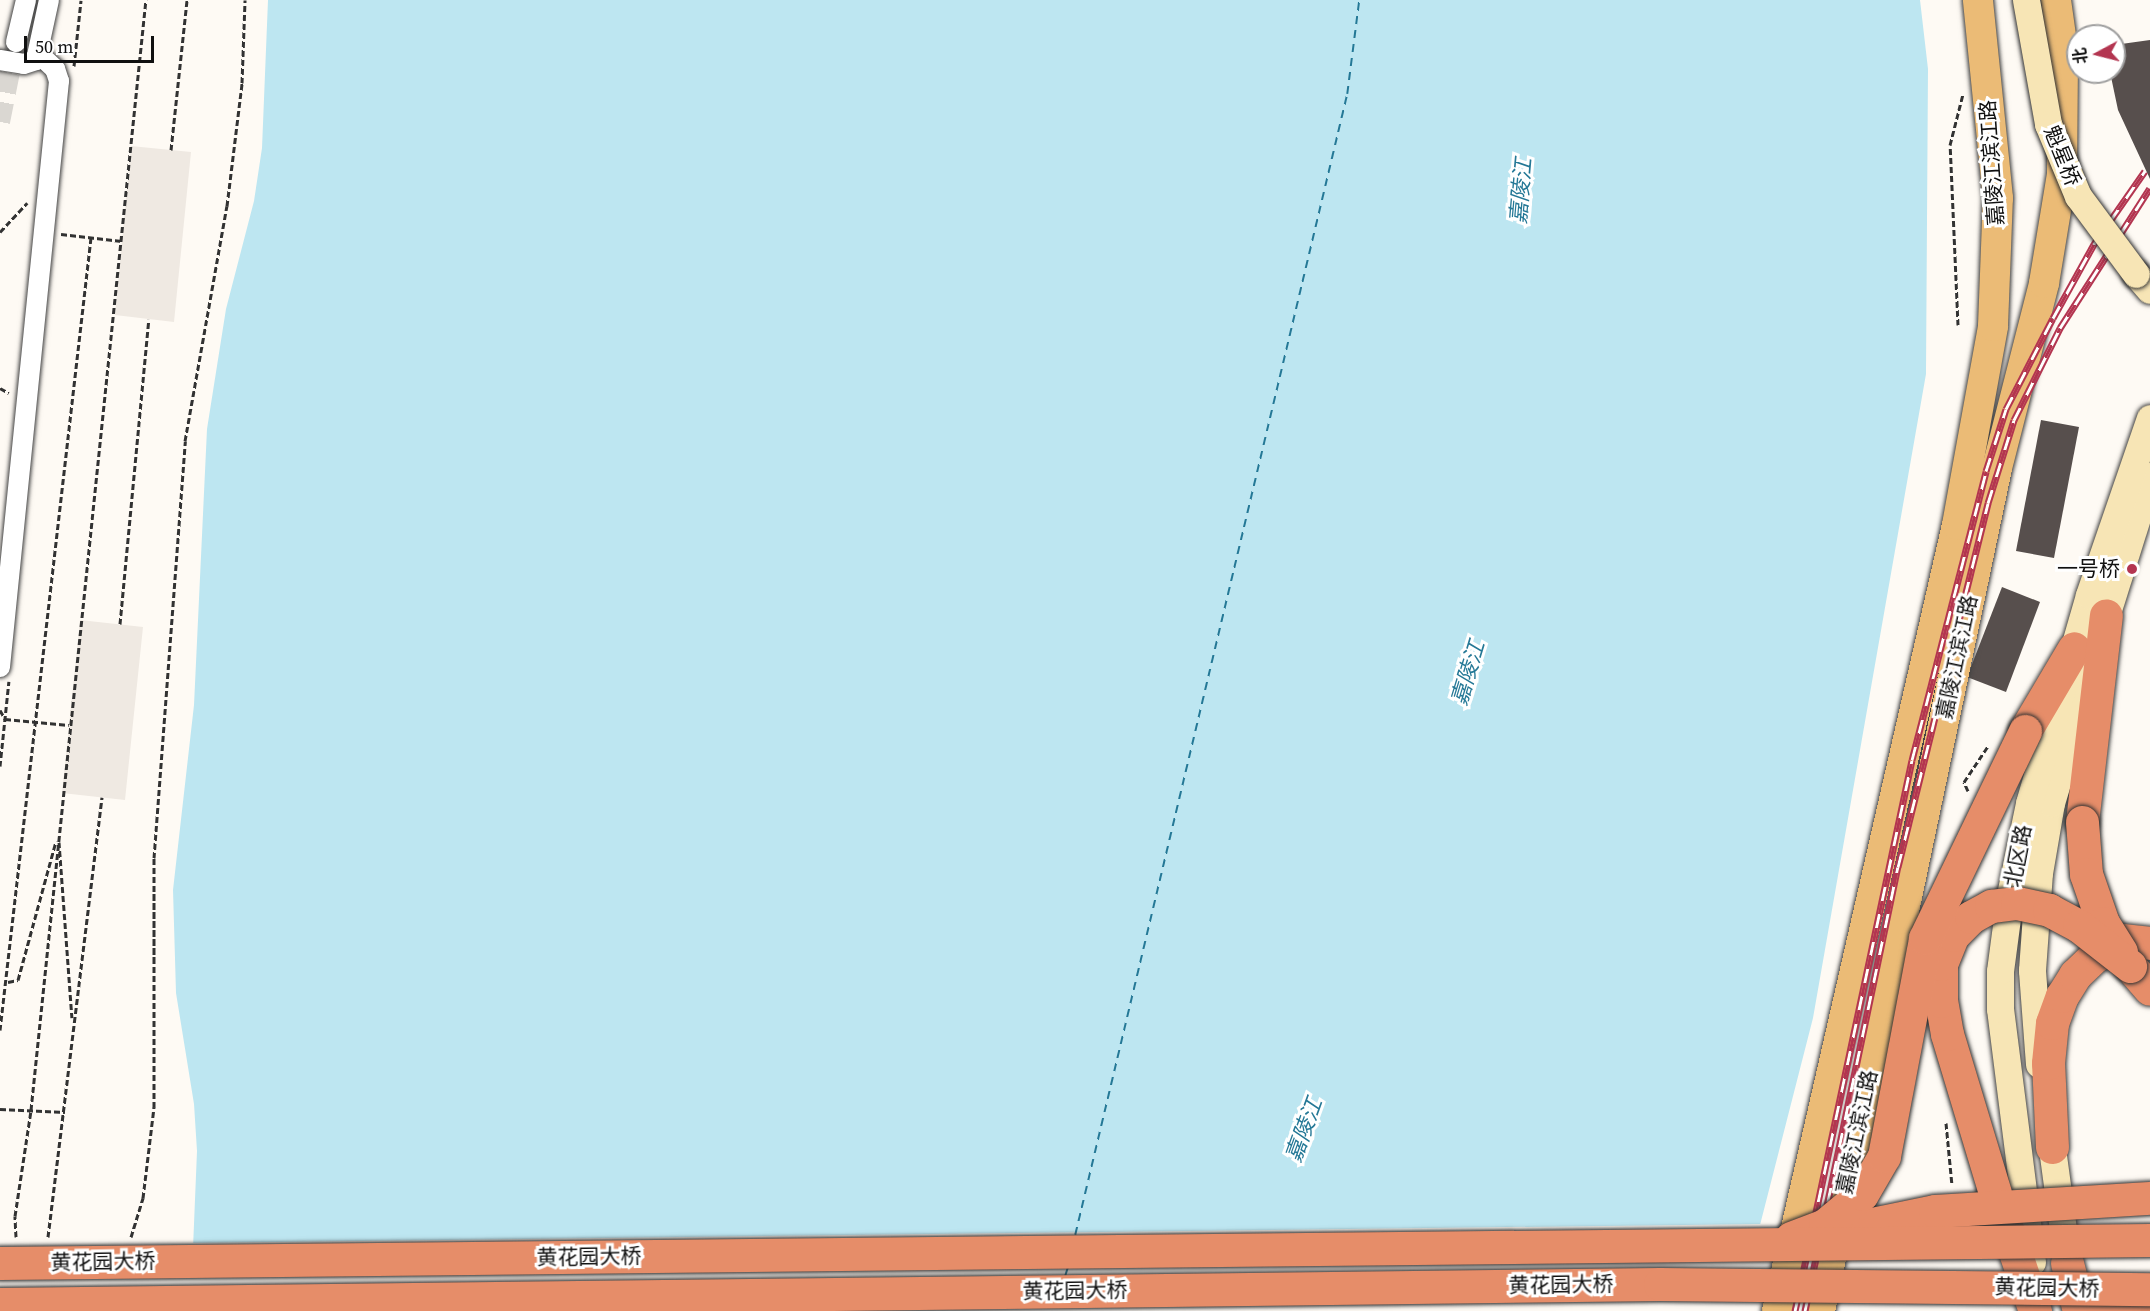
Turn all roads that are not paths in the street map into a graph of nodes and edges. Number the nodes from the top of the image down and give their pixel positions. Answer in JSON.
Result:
{"nodes":[{"id":1,"x":26,"y":0,"type":"edge"},
{"id":2,"x":50,"y":0,"type":"edge"},
{"id":3,"x":1978,"y":0,"type":"edge"},
{"id":4,"x":2026,"y":0,"type":"edge"},
{"id":5,"x":2056,"y":0,"type":"edge"},
{"id":6,"x":16,"y":42,"type":"tunnel mouth"},
{"id":7,"x":39,"y":54,"type":"junction"},
{"id":8,"x":0,"y":60,"type":"edge"},
{"id":9,"x":2143,"y":282,"type":"edge"},
{"id":10,"x":2150,"y":418,"type":"edge"},
{"id":11,"x":2150,"y":476,"type":"edge"},
{"id":12,"x":2106,"y":615,"type":"junction"},
{"id":13,"x":2074,"y":648,"type":"junction"},
{"id":14,"x":0,"y":668,"type":"edge"},
{"id":15,"x":2010,"y":895,"type":"junction"},
{"id":16,"x":2034,"y":935,"type":"junction"},
{"id":17,"x":2143,"y":966,"type":"edge"},
{"id":18,"x":2052,"y":1147,"type":"junction"},
{"id":19,"x":2150,"y":1198,"type":"edge"},
{"id":20,"x":2150,"y":1240,"type":"edge"},
{"id":21,"x":1775,"y":1244,"type":"junction"},
{"id":22,"x":8,"y":1251,"type":"edge"},
{"id":23,"x":2067,"y":1263,"type":"junction"},
{"id":24,"x":1660,"y":1284,"type":"junction"},
{"id":25,"x":2150,"y":1289,"type":"edge"},
{"id":26,"x":0,"y":1304,"type":"edge"},
{"id":27,"x":2150,"y":1305,"type":"edge"},
{"id":28,"x":1777,"y":1311,"type":"edge"},
{"id":29,"x":1820,"y":1311,"type":"edge"},
{"id":30,"x":1852,"y":1311,"type":"edge"},
{"id":31,"x":2037,"y":1311,"type":"edge"},
{"id":32,"x":2074,"y":1311,"type":"edge"},
{"id":33,"x":2081,"y":1311,"type":"edge"}],
"edges":[{"from":1,"to":6,"type":"street"},
{"from":2,"to":7,"type":"street"},
{"from":3,"to":28,"type":"main road","name":"嘉陵江滨江路"},
{"from":4,"to":9,"type":"main road","name":"魁星桥","bridge":true},
{"from":5,"to":29,"type":"main road","name":"嘉陵江滨江路"},
{"from":7,"to":8,"type":"street"},
{"from":7,"to":14,"type":"street"},
{"from":10,"to":13,"type":"main road","name":"北区路"},
{"from":11,"to":12,"type":"main road","name":"北区路"},
{"from":12,"to":16,"type":"main road","name":"北区路"},
{"from":12,"to":17,"type":"highway","bridge":true},
{"from":13,"to":15,"type":"main road","name":"北区路"},
{"from":13,"to":21,"type":"highway","bridge":true},
{"from":15,"to":16,"type":"main road"},
{"from":15,"to":31,"type":"main road","name":"北区路"},
{"from":16,"to":18,"type":"main road","name":"北区路"},
{"from":17,"to":18,"type":"highway"},
{"from":17,"to":31,"type":"highway","bridge":true},
{"from":18,"to":23,"type":"main road","name":"北区路"},
{"from":19,"to":21,"type":"highway","bridge":true},
{"from":20,"to":21,"type":"highway","name":"黄花园大桥","bridge":true},
{"from":21,"to":22,"type":"highway","name":"黄花园大桥","bridge":true},
{"from":23,"to":32,"type":"main road","name":"北区路"},
{"from":23,"to":33,"type":"highway"},
{"from":24,"to":25,"type":"highway","name":"黄花园大桥","bridge":true},
{"from":24,"to":26,"type":"highway","name":"黄花园大桥","bridge":true},
{"from":24,"to":30,"type":"highway","bridge":true},
{"from":27,"to":33,"type":"highway"}]}
